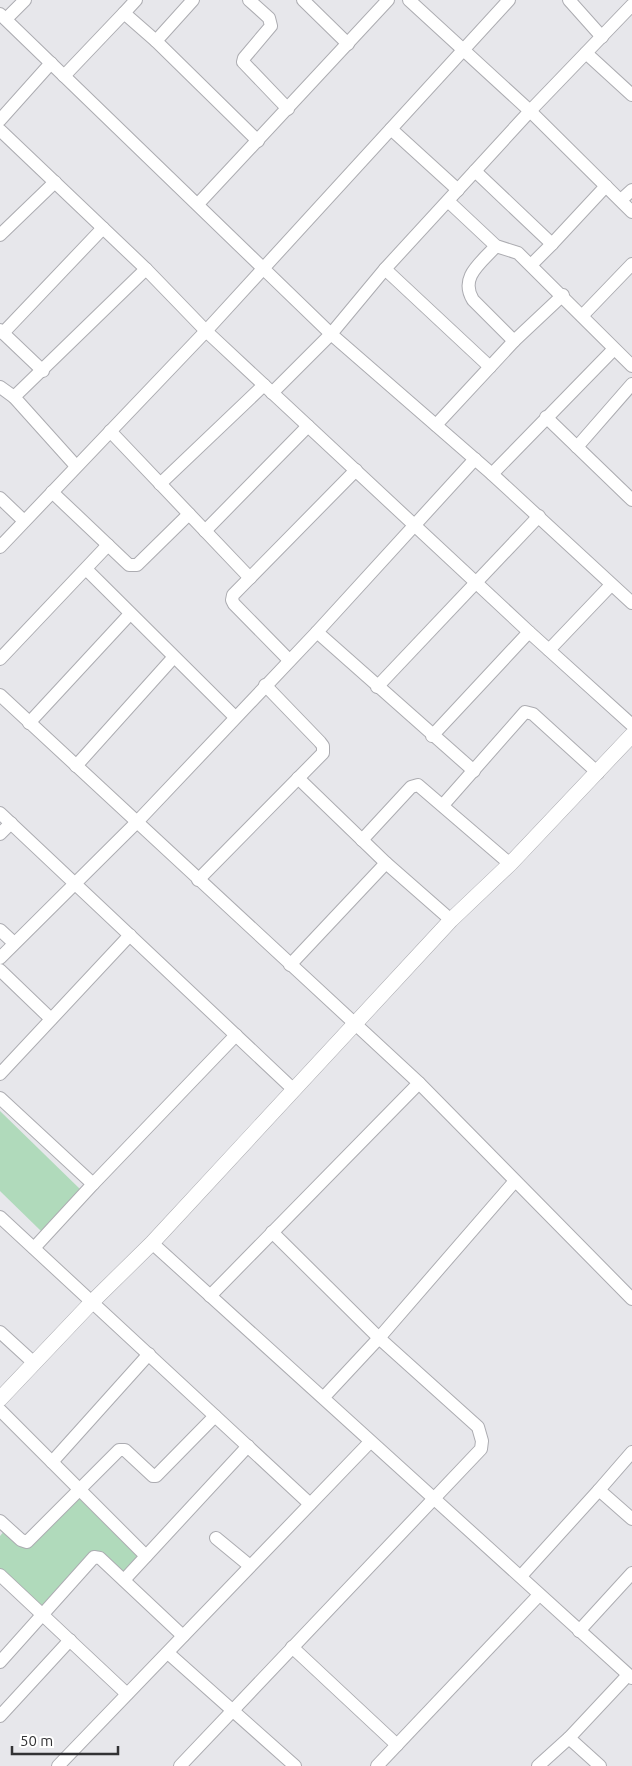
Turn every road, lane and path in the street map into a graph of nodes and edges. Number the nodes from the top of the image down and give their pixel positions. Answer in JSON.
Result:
{"nodes":[{"id":1,"x":25,"y":0,"type":"edge"},
{"id":2,"x":136,"y":0,"type":"edge"},
{"id":3,"x":192,"y":0,"type":"edge"},
{"id":4,"x":250,"y":0,"type":"edge"},
{"id":5,"x":303,"y":0,"type":"edge"},
{"id":6,"x":388,"y":0,"type":"edge"},
{"id":7,"x":409,"y":0,"type":"edge"},
{"id":8,"x":509,"y":0,"type":"edge"},
{"id":9,"x":569,"y":0,"type":"edge"},
{"id":10,"x":632,"y":4,"type":"edge"},
{"id":11,"x":124,"y":13,"type":"junction"},
{"id":12,"x":3,"y":16,"type":"edge"},
{"id":13,"x":602,"y":37,"type":"junction"},
{"id":14,"x":156,"y":41,"type":"junction"},
{"id":15,"x":348,"y":44,"type":"junction"},
{"id":16,"x":463,"y":50,"type":"junction"},
{"id":17,"x":586,"y":53,"type":"junction"},
{"id":18,"x":51,"y":63,"type":"junction"},
{"id":19,"x":64,"y":76,"type":"junction"},
{"id":20,"x":632,"y":95,"type":"edge"},
{"id":21,"x":288,"y":109,"type":"junction"},
{"id":22,"x":530,"y":111,"type":"junction"},
{"id":23,"x":0,"y":120,"type":"edge"},
{"id":24,"x":391,"y":129,"type":"junction"},
{"id":25,"x":0,"y":130,"type":"edge"},
{"id":26,"x":258,"y":141,"type":"junction"},
{"id":27,"x":475,"y":171,"type":"junction"},
{"id":28,"x":55,"y":182,"type":"junction"},
{"id":29,"x":606,"y":186,"type":"junction"},
{"id":30,"x":458,"y":190,"type":"junction"},
{"id":31,"x":632,"y":190,"type":"edge"},
{"id":32,"x":621,"y":200,"type":"junction"},
{"id":33,"x":448,"y":201,"type":"junction"},
{"id":34,"x":198,"y":204,"type":"junction"},
{"id":35,"x":632,"y":212,"type":"edge"},
{"id":36,"x":102,"y":228,"type":"junction"},
{"id":37,"x":0,"y":235,"type":"edge"},
{"id":38,"x":552,"y":244,"type":"junction"},
{"id":39,"x":496,"y":246,"type":"junction"},
{"id":40,"x":632,"y":264,"type":"edge"},
{"id":41,"x":531,"y":265,"type":"junction"},
{"id":42,"x":262,"y":268,"type":"junction"},
{"id":43,"x":146,"y":269,"type":"junction"},
{"id":44,"x":385,"y":269,"type":"junction"},
{"id":45,"x":563,"y":296,"type":"junction"},
{"id":46,"x":582,"y":316,"type":"junction"},
{"id":47,"x":206,"y":331,"type":"junction"},
{"id":48,"x":2,"y":332,"type":"edge"},
{"id":49,"x":331,"y":334,"type":"junction"},
{"id":50,"x":514,"y":341,"type":"junction"},
{"id":51,"x":614,"y":349,"type":"junction"},
{"id":52,"x":632,"y":366,"type":"edge"},
{"id":53,"x":490,"y":367,"type":"junction"},
{"id":54,"x":43,"y":371,"type":"junction"},
{"id":55,"x":632,"y":384,"type":"edge"},
{"id":56,"x":0,"y":387,"type":"edge"},
{"id":57,"x":268,"y":389,"type":"junction"},
{"id":58,"x":14,"y":397,"type":"junction"},
{"id":59,"x":546,"y":417,"type":"junction"},
{"id":60,"x":308,"y":426,"type":"junction"},
{"id":61,"x":436,"y":426,"type":"junction"},
{"id":62,"x":110,"y":431,"type":"junction"},
{"id":63,"x":577,"y":447,"type":"junction"},
{"id":64,"x":475,"y":459,"type":"junction"},
{"id":65,"x":76,"y":466,"type":"junction"},
{"id":66,"x":356,"y":470,"type":"junction"},
{"id":67,"x":492,"y":474,"type":"junction"},
{"id":68,"x":160,"y":484,"type":"junction"},
{"id":69,"x":52,"y":492,"type":"junction"},
{"id":70,"x":0,"y":498,"type":"edge"},
{"id":71,"x":632,"y":500,"type":"edge"},
{"id":72,"x":188,"y":514,"type":"junction"},
{"id":73,"x":539,"y":516,"type":"junction"},
{"id":74,"x":24,"y":521,"type":"junction"},
{"id":75,"x":414,"y":526,"type":"junction"},
{"id":76,"x":205,"y":531,"type":"junction"},
{"id":77,"x":108,"y":545,"type":"junction"},
{"id":78,"x":0,"y":548,"type":"edge"},
{"id":79,"x":87,"y":570,"type":"junction"},
{"id":80,"x":250,"y":578,"type":"junction"},
{"id":81,"x":477,"y":581,"type":"junction"},
{"id":82,"x":612,"y":585,"type":"junction"},
{"id":83,"x":630,"y":596,"type":"edge"},
{"id":84,"x":130,"y":614,"type":"junction"},
{"id":85,"x":317,"y":632,"type":"junction"},
{"id":86,"x":529,"y":632,"type":"junction"},
{"id":87,"x":549,"y":650,"type":"junction"},
{"id":88,"x":173,"y":658,"type":"junction"},
{"id":89,"x":0,"y":659,"type":"edge"},
{"id":90,"x":289,"y":660,"type":"junction"},
{"id":91,"x":265,"y":685,"type":"junction"},
{"id":92,"x":377,"y":688,"type":"junction"},
{"id":93,"x":0,"y":695,"type":"edge"},
{"id":94,"x":235,"y":717,"type":"junction"},
{"id":95,"x":29,"y":722,"type":"junction"},
{"id":96,"x":632,"y":725,"type":"edge"},
{"id":97,"x":632,"y":735,"type":"edge"},
{"id":98,"x":432,"y":736,"type":"junction"},
{"id":99,"x":76,"y":766,"type":"junction"},
{"id":100,"x":474,"y":771,"type":"junction"},
{"id":101,"x":598,"y":773,"type":"junction"},
{"id":102,"x":298,"y":778,"type":"junction"},
{"id":103,"x":443,"y":805,"type":"junction"},
{"id":104,"x":0,"y":813,"type":"edge"},
{"id":105,"x":11,"y":823,"type":"junction"},
{"id":106,"x":136,"y":823,"type":"junction"},
{"id":107,"x":0,"y":834,"type":"edge"},
{"id":108,"x":362,"y":840,"type":"junction"},
{"id":109,"x":386,"y":862,"type":"junction"},
{"id":110,"x":510,"y":864,"type":"junction"},
{"id":111,"x":198,"y":880,"type":"junction"},
{"id":112,"x":76,"y":884,"type":"junction"},
{"id":113,"x":451,"y":920,"type":"junction"},
{"id":114,"x":0,"y":930,"type":"edge"},
{"id":115,"x":130,"y":935,"type":"junction"},
{"id":116,"x":14,"y":943,"type":"junction"},
{"id":117,"x":0,"y":958,"type":"edge"},
{"id":118,"x":290,"y":965,"type":"junction"},
{"id":119,"x":0,"y":970,"type":"edge"},
{"id":120,"x":51,"y":1019,"type":"junction"},
{"id":121,"x":354,"y":1024,"type":"junction"},
{"id":122,"x":236,"y":1035,"type":"junction"},
{"id":123,"x":0,"y":1074,"type":"edge"},
{"id":124,"x":418,"y":1083,"type":"junction"},
{"id":125,"x":294,"y":1090,"type":"junction"},
{"id":126,"x":0,"y":1098,"type":"edge"},
{"id":127,"x":515,"y":1181,"type":"junction"},
{"id":128,"x":94,"y":1184,"type":"junction"},
{"id":129,"x":0,"y":1217,"type":"edge"},
{"id":130,"x":272,"y":1232,"type":"junction"},
{"id":131,"x":152,"y":1243,"type":"junction"},
{"id":132,"x":34,"y":1248,"type":"junction"},
{"id":133,"x":210,"y":1296,"type":"junction"},
{"id":134,"x":632,"y":1299,"type":"edge"},
{"id":135,"x":92,"y":1302,"type":"junction"},
{"id":136,"x":0,"y":1332,"type":"edge"},
{"id":137,"x":379,"y":1338,"type":"junction"},
{"id":138,"x":149,"y":1354,"type":"junction"},
{"id":139,"x":34,"y":1363,"type":"junction"},
{"id":140,"x":324,"y":1397,"type":"junction"},
{"id":141,"x":0,"y":1399,"type":"edge"},
{"id":142,"x":0,"y":1410,"type":"edge"},
{"id":143,"x":215,"y":1416,"type":"junction"},
{"id":144,"x":370,"y":1442,"type":"junction"},
{"id":145,"x":248,"y":1446,"type":"junction"},
{"id":146,"x":632,"y":1452,"type":"edge"},
{"id":147,"x":52,"y":1462,"type":"junction"},
{"id":148,"x":78,"y":1488,"type":"junction"},
{"id":149,"x":599,"y":1490,"type":"junction"},
{"id":150,"x":434,"y":1500,"type":"junction"},
{"id":151,"x":310,"y":1504,"type":"junction"},
{"id":152,"x":632,"y":1519,"type":"edge"},
{"id":153,"x":2,"y":1527,"type":"edge"},
{"id":154,"x":216,"y":1538,"type":"dead end"},
{"id":155,"x":146,"y":1556,"type":"junction"},
{"id":156,"x":250,"y":1566,"type":"junction"},
{"id":157,"x":632,"y":1573,"type":"edge"},
{"id":158,"x":0,"y":1575,"type":"edge"},
{"id":159,"x":521,"y":1576,"type":"junction"},
{"id":160,"x":124,"y":1580,"type":"junction"},
{"id":161,"x":539,"y":1595,"type":"junction"},
{"id":162,"x":42,"y":1614,"type":"junction"},
{"id":163,"x":579,"y":1631,"type":"junction"},
{"id":164,"x":183,"y":1636,"type":"junction"},
{"id":165,"x":70,"y":1640,"type":"junction"},
{"id":166,"x":292,"y":1647,"type":"junction"},
{"id":167,"x":168,"y":1653,"type":"junction"},
{"id":168,"x":0,"y":1662,"type":"edge"},
{"id":169,"x":630,"y":1677,"type":"edge"},
{"id":170,"x":127,"y":1694,"type":"junction"},
{"id":171,"x":232,"y":1710,"type":"junction"},
{"id":172,"x":0,"y":1716,"type":"edge"},
{"id":173,"x":569,"y":1738,"type":"junction"},
{"id":174,"x":397,"y":1745,"type":"junction"},
{"id":175,"x":58,"y":1766,"type":"edge"},
{"id":176,"x":180,"y":1766,"type":"edge"},
{"id":177,"x":295,"y":1766,"type":"edge"},
{"id":178,"x":377,"y":1766,"type":"edge"},
{"id":179,"x":538,"y":1766,"type":"edge"},
{"id":180,"x":600,"y":1766,"type":"edge"}],
"edges":[{"from":1,"to":12,"type":"street"},
{"from":2,"to":11,"type":"street"},
{"from":3,"to":14,"type":"street"},
{"from":4,"to":21,"type":"street"},
{"from":5,"to":15,"type":"street"},
{"from":6,"to":15,"type":"street"},
{"from":7,"to":16,"type":"street"},
{"from":8,"to":16,"type":"street"},
{"from":9,"to":13,"type":"street"},
{"from":10,"to":13,"type":"street"},
{"from":11,"to":14,"type":"street"},
{"from":11,"to":19,"type":"street"},
{"from":12,"to":18,"type":"street"},
{"from":13,"to":17,"type":"street"},
{"from":14,"to":26,"type":"street"},
{"from":15,"to":21,"type":"street"},
{"from":16,"to":22,"type":"street"},
{"from":16,"to":24,"type":"street"},
{"from":17,"to":20,"type":"street"},
{"from":17,"to":22,"type":"street"},
{"from":18,"to":19,"type":"street"},
{"from":18,"to":23,"type":"street"},
{"from":19,"to":34,"type":"street"},
{"from":21,"to":26,"type":"street"},
{"from":22,"to":27,"type":"street"},
{"from":22,"to":29,"type":"street"},
{"from":24,"to":30,"type":"street"},
{"from":24,"to":42,"type":"street"},
{"from":25,"to":28,"type":"street"},
{"from":26,"to":34,"type":"street"},
{"from":27,"to":30,"type":"street"},
{"from":27,"to":38,"type":"street"},
{"from":28,"to":36,"type":"street"},
{"from":28,"to":37,"type":"street"},
{"from":29,"to":32,"type":"street"},
{"from":29,"to":38,"type":"street"},
{"from":30,"to":33,"type":"street"},
{"from":31,"to":32,"type":"street"},
{"from":32,"to":35,"type":"street"},
{"from":33,"to":39,"type":"street"},
{"from":33,"to":44,"type":"street"},
{"from":34,"to":42,"type":"street"},
{"from":36,"to":43,"type":"street"},
{"from":36,"to":48,"type":"street"},
{"from":38,"to":41,"type":"street"},
{"from":39,"to":41,"type":"street"},
{"from":39,"to":50,"type":"street"},
{"from":40,"to":46,"type":"street"},
{"from":41,"to":45,"type":"street"},
{"from":42,"to":47,"type":"street"},
{"from":42,"to":49,"type":"street"},
{"from":43,"to":47,"type":"street"},
{"from":43,"to":54,"type":"street"},
{"from":44,"to":49,"type":"street"},
{"from":44,"to":53,"type":"street"},
{"from":45,"to":46,"type":"street"},
{"from":45,"to":50,"type":"street"},
{"from":46,"to":51,"type":"street"},
{"from":47,"to":57,"type":"street"},
{"from":47,"to":62,"type":"street"},
{"from":48,"to":54,"type":"street"},
{"from":49,"to":57,"type":"street"},
{"from":49,"to":61,"type":"street"},
{"from":50,"to":53,"type":"street"},
{"from":51,"to":52,"type":"street"},
{"from":51,"to":59,"type":"street"},
{"from":53,"to":61,"type":"street"},
{"from":54,"to":58,"type":"street"},
{"from":55,"to":63,"type":"street"},
{"from":56,"to":58,"type":"street"},
{"from":57,"to":60,"type":"street"},
{"from":57,"to":68,"type":"street"},
{"from":58,"to":65,"type":"street"},
{"from":59,"to":63,"type":"street"},
{"from":59,"to":67,"type":"street"},
{"from":60,"to":66,"type":"street"},
{"from":60,"to":76,"type":"street"},
{"from":61,"to":64,"type":"street"},
{"from":62,"to":65,"type":"street"},
{"from":62,"to":68,"type":"street"},
{"from":63,"to":71,"type":"street"},
{"from":64,"to":67,"type":"street"},
{"from":64,"to":75,"type":"street"},
{"from":65,"to":69,"type":"street"},
{"from":66,"to":75,"type":"street"},
{"from":66,"to":80,"type":"street"},
{"from":67,"to":73,"type":"street"},
{"from":68,"to":72,"type":"street"},
{"from":69,"to":74,"type":"street"},
{"from":69,"to":77,"type":"street"},
{"from":70,"to":74,"type":"street"},
{"from":72,"to":76,"type":"street"},
{"from":72,"to":77,"type":"street"},
{"from":73,"to":81,"type":"street"},
{"from":73,"to":82,"type":"street"},
{"from":74,"to":78,"type":"street"},
{"from":75,"to":81,"type":"street"},
{"from":75,"to":85,"type":"street"},
{"from":76,"to":80,"type":"street"},
{"from":77,"to":79,"type":"street"},
{"from":79,"to":84,"type":"street"},
{"from":79,"to":89,"type":"street"},
{"from":80,"to":90,"type":"street"},
{"from":81,"to":86,"type":"street"},
{"from":81,"to":92,"type":"street"},
{"from":82,"to":83,"type":"street"},
{"from":82,"to":87,"type":"street"},
{"from":84,"to":88,"type":"street"},
{"from":84,"to":95,"type":"street"},
{"from":85,"to":90,"type":"street"},
{"from":85,"to":92,"type":"street"},
{"from":86,"to":87,"type":"street"},
{"from":86,"to":98,"type":"street"},
{"from":87,"to":96,"type":"street"},
{"from":88,"to":94,"type":"street"},
{"from":88,"to":99,"type":"street"},
{"from":90,"to":91,"type":"street"},
{"from":91,"to":94,"type":"street"},
{"from":91,"to":102,"type":"street"},
{"from":92,"to":98,"type":"street"},
{"from":93,"to":95,"type":"street"},
{"from":94,"to":106,"type":"street"},
{"from":95,"to":99,"type":"street"},
{"from":97,"to":101,"type":"street"},
{"from":98,"to":100,"type":"street"},
{"from":99,"to":106,"type":"street"},
{"from":100,"to":101,"type":"street"},
{"from":100,"to":103,"type":"street"},
{"from":101,"to":110,"type":"street"},
{"from":102,"to":108,"type":"street"},
{"from":102,"to":111,"type":"street"},
{"from":103,"to":108,"type":"street"},
{"from":103,"to":110,"type":"street"},
{"from":104,"to":105,"type":"street"},
{"from":105,"to":107,"type":"street"},
{"from":105,"to":112,"type":"street"},
{"from":106,"to":111,"type":"street"},
{"from":106,"to":112,"type":"street"},
{"from":108,"to":109,"type":"street"},
{"from":109,"to":113,"type":"street"},
{"from":109,"to":118,"type":"street"},
{"from":110,"to":113,"type":"street"},
{"from":111,"to":118,"type":"street"},
{"from":112,"to":115,"type":"street"},
{"from":112,"to":116,"type":"street"},
{"from":113,"to":121,"type":"street"},
{"from":114,"to":116,"type":"street"},
{"from":115,"to":120,"type":"street"},
{"from":115,"to":122,"type":"street"},
{"from":116,"to":117,"type":"street"},
{"from":118,"to":121,"type":"street"},
{"from":119,"to":120,"type":"street"},
{"from":120,"to":123,"type":"street"},
{"from":121,"to":124,"type":"street"},
{"from":121,"to":125,"type":"street"},
{"from":122,"to":125,"type":"street"},
{"from":122,"to":128,"type":"street"},
{"from":124,"to":127,"type":"street"},
{"from":124,"to":130,"type":"street"},
{"from":125,"to":131,"type":"street"},
{"from":126,"to":128,"type":"street"},
{"from":127,"to":134,"type":"street"},
{"from":127,"to":137,"type":"street"},
{"from":128,"to":132,"type":"street"},
{"from":129,"to":132,"type":"street"},
{"from":130,"to":133,"type":"street"},
{"from":130,"to":137,"type":"street"},
{"from":131,"to":133,"type":"street"},
{"from":131,"to":135,"type":"street"},
{"from":132,"to":135,"type":"street"},
{"from":133,"to":140,"type":"street"},
{"from":135,"to":138,"type":"street"},
{"from":135,"to":139,"type":"street"},
{"from":136,"to":139,"type":"street"},
{"from":137,"to":140,"type":"street"},
{"from":137,"to":150,"type":"street"},
{"from":138,"to":143,"type":"street"},
{"from":138,"to":147,"type":"street"},
{"from":139,"to":141,"type":"street"},
{"from":140,"to":144,"type":"street"},
{"from":142,"to":147,"type":"street"},
{"from":143,"to":145,"type":"street"},
{"from":143,"to":148,"type":"street"},
{"from":144,"to":150,"type":"street"},
{"from":144,"to":151,"type":"street"},
{"from":145,"to":151,"type":"street"},
{"from":145,"to":155,"type":"street"},
{"from":146,"to":149,"type":"street"},
{"from":147,"to":148,"type":"street"},
{"from":148,"to":153,"type":"street"},
{"from":148,"to":155,"type":"street"},
{"from":149,"to":152,"type":"street"},
{"from":149,"to":159,"type":"street"},
{"from":150,"to":159,"type":"street"},
{"from":150,"to":166,"type":"street"},
{"from":151,"to":156,"type":"street"},
{"from":154,"to":156,"type":"street"},
{"from":155,"to":160,"type":"street"},
{"from":156,"to":164,"type":"street"},
{"from":157,"to":163,"type":"street"},
{"from":158,"to":162,"type":"street"},
{"from":159,"to":161,"type":"street"},
{"from":160,"to":162,"type":"street"},
{"from":160,"to":164,"type":"street"},
{"from":161,"to":163,"type":"street"},
{"from":161,"to":174,"type":"street"},
{"from":162,"to":165,"type":"street"},
{"from":162,"to":168,"type":"street"},
{"from":163,"to":169,"type":"street"},
{"from":164,"to":167,"type":"street"},
{"from":165,"to":170,"type":"street"},
{"from":165,"to":172,"type":"street"},
{"from":166,"to":171,"type":"street"},
{"from":166,"to":174,"type":"street"},
{"from":167,"to":170,"type":"street"},
{"from":167,"to":171,"type":"street"},
{"from":169,"to":173,"type":"street"},
{"from":170,"to":175,"type":"street"},
{"from":171,"to":176,"type":"street"},
{"from":171,"to":177,"type":"street"},
{"from":173,"to":179,"type":"street"},
{"from":173,"to":180,"type":"street"},
{"from":174,"to":178,"type":"street"}]}
